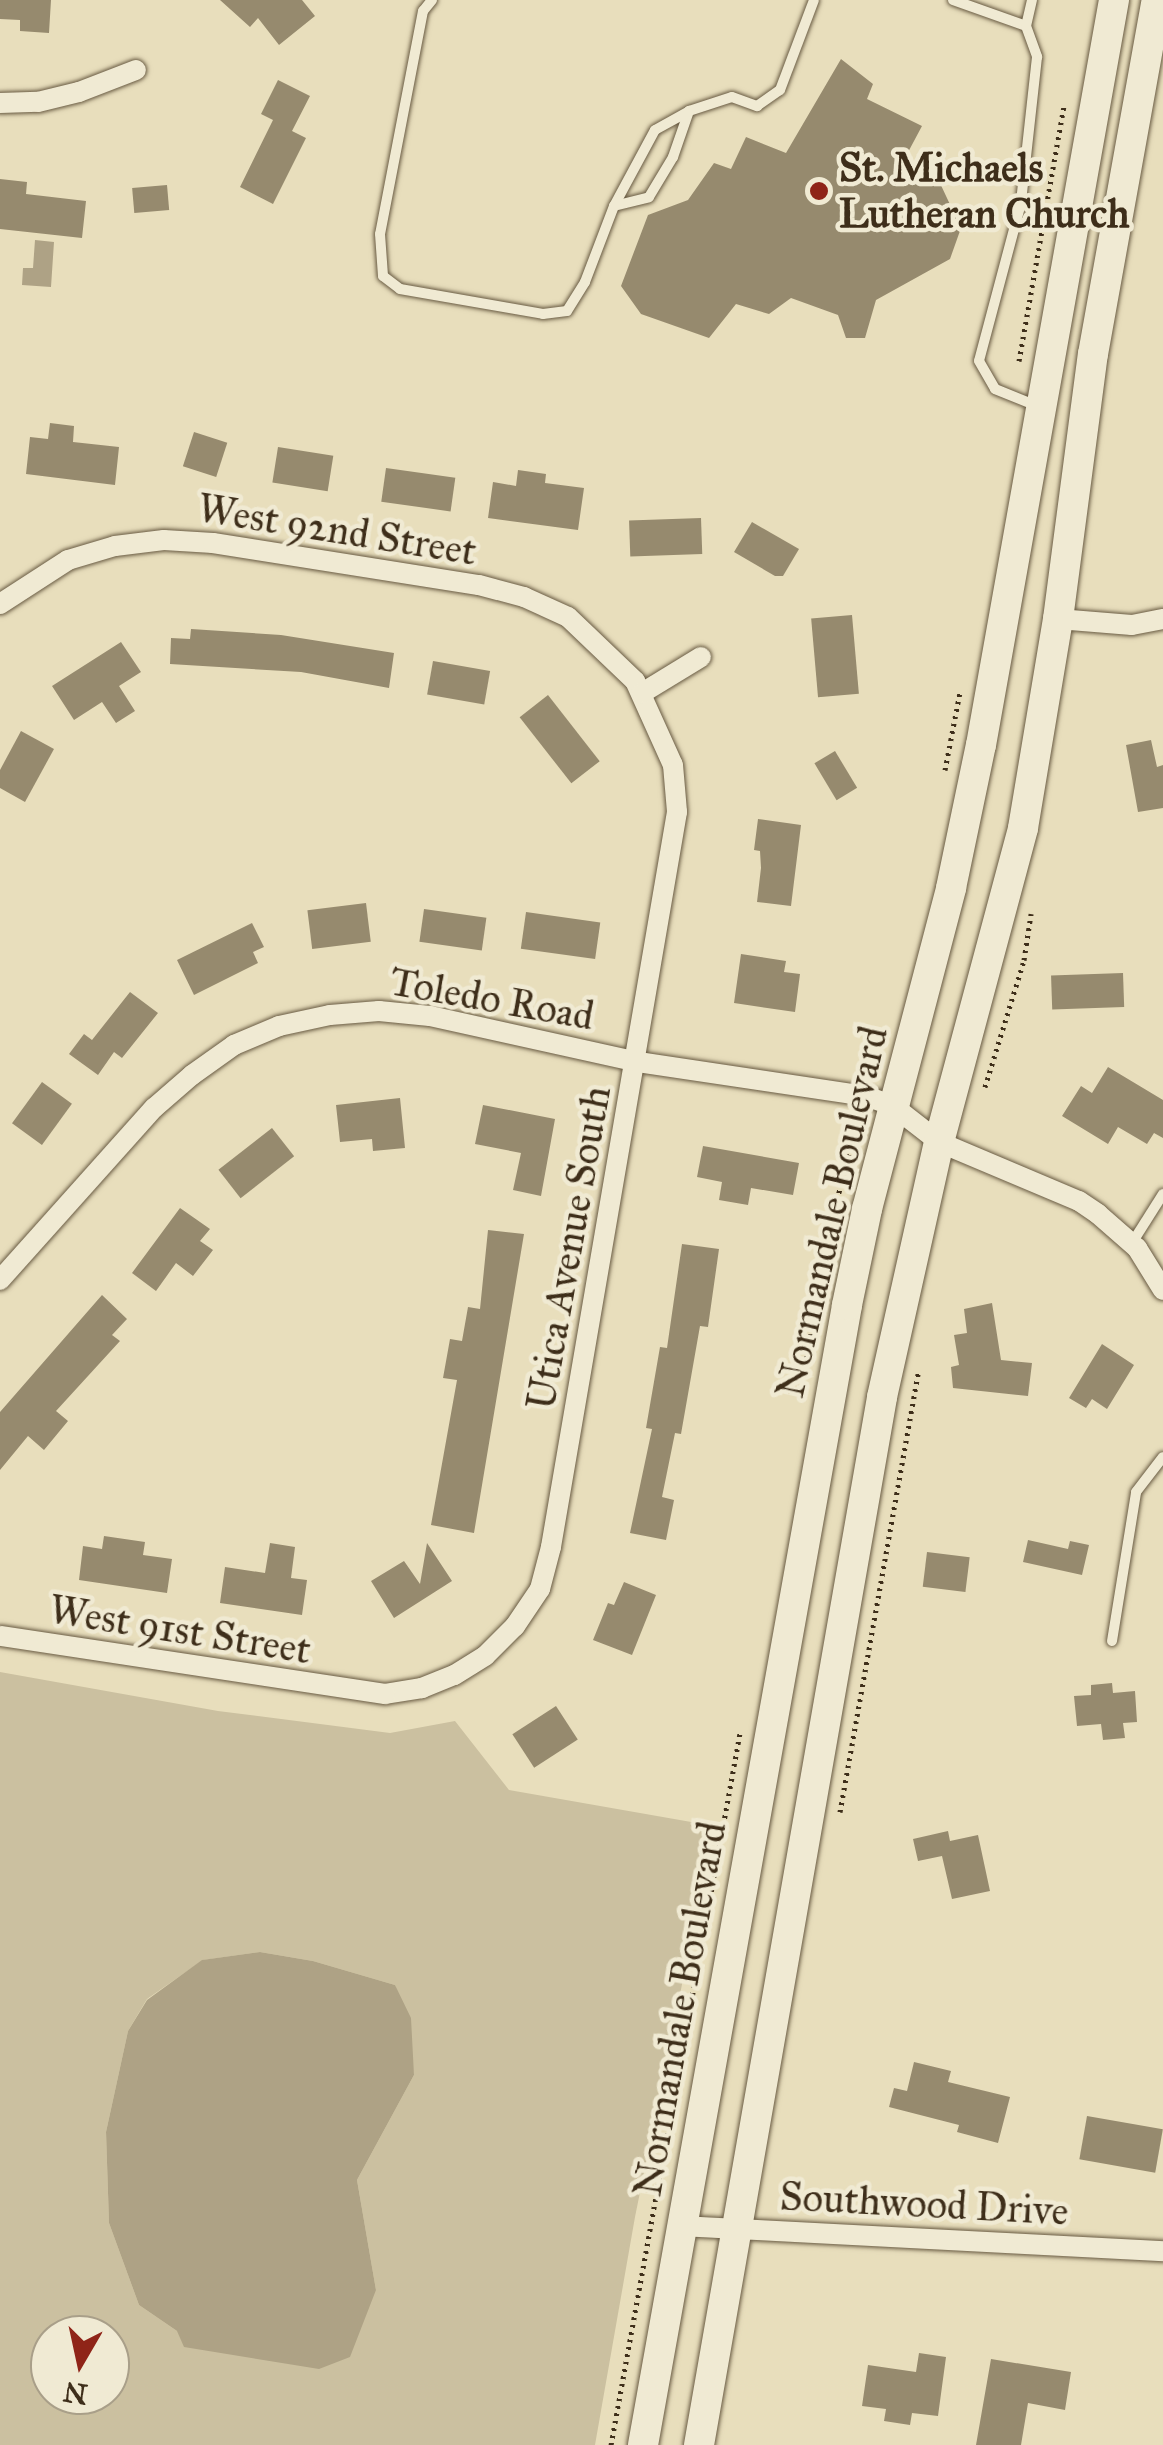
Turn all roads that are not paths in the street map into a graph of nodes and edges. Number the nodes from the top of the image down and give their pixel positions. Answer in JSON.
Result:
{"nodes":[{"id":1,"x":432,"y":0,"type":"edge"},
{"id":2,"x":814,"y":0,"type":"edge"},
{"id":3,"x":953,"y":0,"type":"edge"},
{"id":4,"x":1032,"y":0,"type":"edge"},
{"id":5,"x":1114,"y":0,"type":"edge"},
{"id":6,"x":1157,"y":0,"type":"edge"},
{"id":7,"x":1026,"y":26,"type":"junction"},
{"id":8,"x":136,"y":70,"type":"dead end"},
{"id":9,"x":0,"y":103,"type":"edge"},
{"id":10,"x":689,"y":111,"type":"junction"},
{"id":11,"x":614,"y":206,"type":"junction"},
{"id":12,"x":1027,"y":403,"type":"junction"},
{"id":13,"x":0,"y":604,"type":"edge"},
{"id":14,"x":1058,"y":619,"type":"junction"},
{"id":15,"x":1163,"y":619,"type":"edge"},
{"id":16,"x":702,"y":657,"type":"dead end"},
{"id":17,"x":642,"y":693,"type":"junction"},
{"id":18,"x":638,"y":1062,"type":"junction"},
{"id":19,"x":880,"y":1101,"type":"junction"},
{"id":20,"x":939,"y":1142,"type":"junction"},
{"id":21,"x":1163,"y":1194,"type":"edge"},
{"id":22,"x":1132,"y":1243,"type":"junction"},
{"id":23,"x":0,"y":1280,"type":"edge"},
{"id":24,"x":1163,"y":1290,"type":"edge"},
{"id":25,"x":1163,"y":1457,"type":"edge"},
{"id":26,"x":0,"y":1636,"type":"edge"},
{"id":27,"x":1112,"y":1641,"type":"dead end"},
{"id":28,"x":348,"y":1692,"type":"joint"},
{"id":29,"x":682,"y":2226,"type":"junction"},
{"id":30,"x":737,"y":2229,"type":"junction"},
{"id":31,"x":1163,"y":2251,"type":"edge"},
{"id":32,"x":643,"y":2445,"type":"edge"},
{"id":33,"x":699,"y":2445,"type":"edge"}],
"edges":[{"from":1,"to":11,"type":"lane"},
{"from":2,"to":10,"type":"lane"},
{"from":3,"to":7,"type":"lane"},
{"from":4,"to":7,"type":"lane"},
{"from":5,"to":12,"type":"main road","name":"Normandale Boulevard"},
{"from":6,"to":14,"type":"main road"},
{"from":7,"to":12,"type":"lane"},
{"from":8,"to":9,"type":"street"},
{"from":10,"to":11,"type":"lane"},
{"from":10,"to":11,"type":"lane"},
{"from":12,"to":19,"type":"main road","name":"Normandale Boulevard"},
{"from":13,"to":17,"type":"street","name":"West 92nd Street"},
{"from":14,"to":15,"type":"street"},
{"from":14,"to":20,"type":"main road"},
{"from":16,"to":17,"type":"street"},
{"from":17,"to":18,"type":"street","name":"Utica Avenue South"},
{"from":18,"to":19,"type":"street","name":"Toledo Road"},
{"from":18,"to":23,"type":"street","name":"Toledo Road"},
{"from":18,"to":28,"type":"street","name":"Utica Avenue South"},
{"from":19,"to":20,"type":"street"},
{"from":19,"to":29,"type":"main road","name":"Normandale Boulevard"},
{"from":20,"to":22,"type":"street"},
{"from":20,"to":30,"type":"main road"},
{"from":21,"to":22,"type":"lane"},
{"from":22,"to":24,"type":"street"},
{"from":25,"to":27,"type":"lane"},
{"from":26,"to":28,"type":"street","name":"West 91st Street"},
{"from":29,"to":30,"type":"street","name":"Southwood Drive"},
{"from":29,"to":32,"type":"main road","name":"Normandale Boulevard"},
{"from":30,"to":31,"type":"street","name":"Southwood Drive"},
{"from":30,"to":33,"type":"main road"}]}
